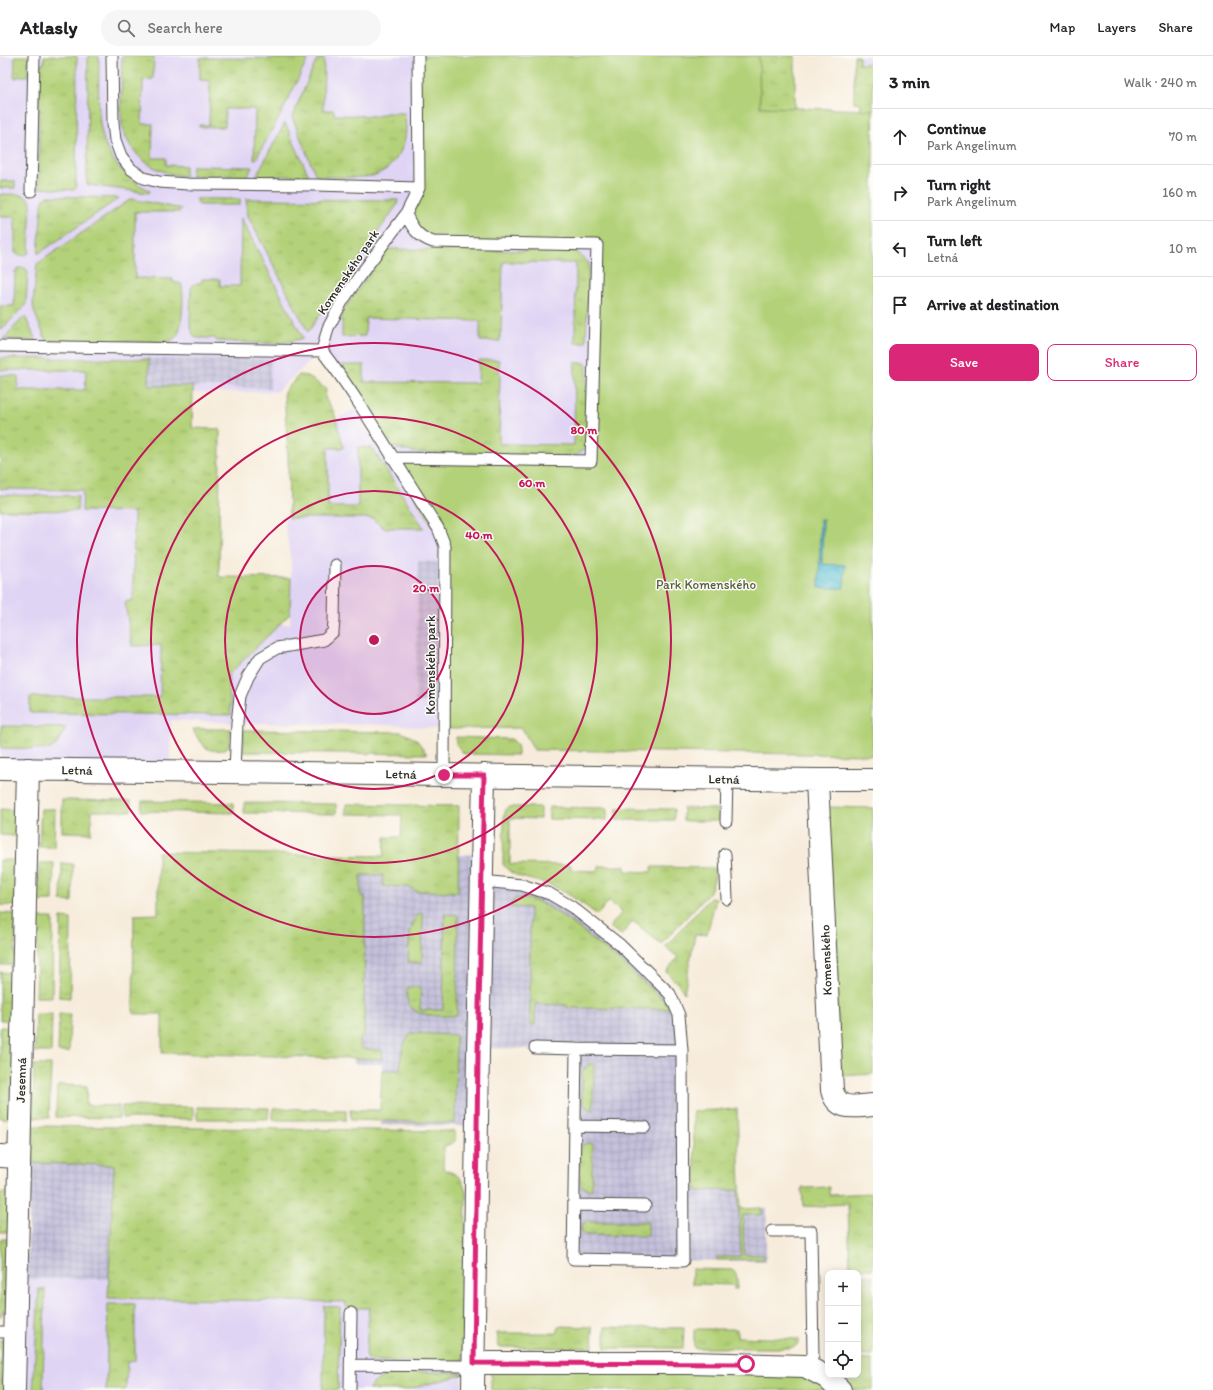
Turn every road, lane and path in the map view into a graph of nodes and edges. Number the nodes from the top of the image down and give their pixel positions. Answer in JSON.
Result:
{"nodes":[{"id":1,"x":34,"y":56,"type":"edge"},
{"id":2,"x":112,"y":56,"type":"edge"},
{"id":3,"x":418,"y":56,"type":"edge"},
{"id":4,"x":419,"y":188,"type":"junction"},
{"id":5,"x":31,"y":191,"type":"dead end"},
{"id":6,"x":406,"y":214,"type":"junction"},
{"id":7,"x":0,"y":346,"type":"edge"},
{"id":8,"x":322,"y":351,"type":"junction"},
{"id":9,"x":392,"y":458,"type":"junction"},
{"id":10,"x":335,"y":565,"type":"dead end"},
{"id":11,"x":0,"y":769,"type":"edge"},
{"id":12,"x":28,"y":769,"type":"junction"},
{"id":13,"x":235,"y":772,"type":"junction"},
{"id":14,"x":444,"y":775,"type":"junction"},
{"id":15,"x":484,"y":775,"type":"junction"},
{"id":16,"x":727,"y":779,"type":"junction"},
{"id":17,"x":818,"y":780,"type":"junction"},
{"id":18,"x":873,"y":780,"type":"edge"},
{"id":19,"x":726,"y":821,"type":"dead end"},
{"id":20,"x":725,"y":854,"type":"dead end"},
{"id":21,"x":482,"y":881,"type":"junction"},
{"id":22,"x":726,"y":899,"type":"dead end"},
{"id":23,"x":535,"y":1048,"type":"dead end"},
{"id":24,"x":576,"y":1049,"type":"junction"},
{"id":25,"x":682,"y":1050,"type":"junction"},
{"id":26,"x":873,"y":1105,"type":"edge"},
{"id":27,"x":575,"y":1126,"type":"junction"},
{"id":28,"x":645,"y":1127,"type":"dead end"},
{"id":29,"x":10,"y":1156,"type":"edge"},
{"id":30,"x":574,"y":1205,"type":"junction"},
{"id":31,"x":645,"y":1206,"type":"dead end"},
{"id":32,"x":772,"y":1231,"type":"dead end"},
{"id":33,"x":351,"y":1313,"type":"dead end"},
{"id":34,"x":8,"y":1332,"type":"edge"},
{"id":35,"x":474,"y":1363,"type":"junction"},
{"id":36,"x":350,"y":1365,"type":"junction"},
{"id":37,"x":805,"y":1366,"type":"junction"},
{"id":38,"x":14,"y":1390,"type":"edge"},
{"id":39,"x":350,"y":1390,"type":"edge"},
{"id":40,"x":473,"y":1390,"type":"edge"},
{"id":41,"x":840,"y":1390,"type":"edge"}],
"edges":[{"from":1,"to":5,"type":"lane"},
{"from":2,"to":4,"type":"lane"},
{"from":3,"to":4,"type":"lane"},
{"from":4,"to":6,"type":"lane","name":"Komenského park"},
{"from":6,"to":8,"type":"lane","name":"Komenského park"},
{"from":6,"to":9,"type":"lane"},
{"from":7,"to":8,"type":"lane"},
{"from":8,"to":9,"type":"lane","name":"Komenského park"},
{"from":9,"to":14,"type":"lane","name":"Komenského park"},
{"from":10,"to":13,"type":"lane"},
{"from":11,"to":12,"type":"street","name":"Letná"},
{"from":12,"to":13,"type":"street","name":"Letná"},
{"from":12,"to":29,"type":"street","name":"Jesenná"},
{"from":13,"to":14,"type":"street","name":"Letná"},
{"from":14,"to":15,"type":"street","name":"Letná"},
{"from":15,"to":16,"type":"street","name":"Letná"},
{"from":15,"to":21,"type":"street"},
{"from":16,"to":17,"type":"street","name":"Letná"},
{"from":16,"to":19,"type":"lane"},
{"from":17,"to":18,"type":"street","name":"Letná"},
{"from":17,"to":26,"type":"street","name":"Komenského"},
{"from":20,"to":22,"type":"lane"},
{"from":21,"to":25,"type":"lane"},
{"from":21,"to":35,"type":"street"},
{"from":23,"to":24,"type":"lane"},
{"from":24,"to":25,"type":"lane"},
{"from":24,"to":27,"type":"lane"},
{"from":25,"to":30,"type":"lane"},
{"from":27,"to":28,"type":"lane"},
{"from":27,"to":30,"type":"lane"},
{"from":29,"to":34,"type":"street","name":"Jesenná"},
{"from":30,"to":31,"type":"lane"},
{"from":32,"to":37,"type":"lane"},
{"from":33,"to":36,"type":"lane"},
{"from":34,"to":38,"type":"street","name":"Jesenná"},
{"from":35,"to":36,"type":"lane"},
{"from":35,"to":37,"type":"street"},
{"from":35,"to":40,"type":"street"},
{"from":36,"to":39,"type":"lane"},
{"from":37,"to":41,"type":"street"}]}
